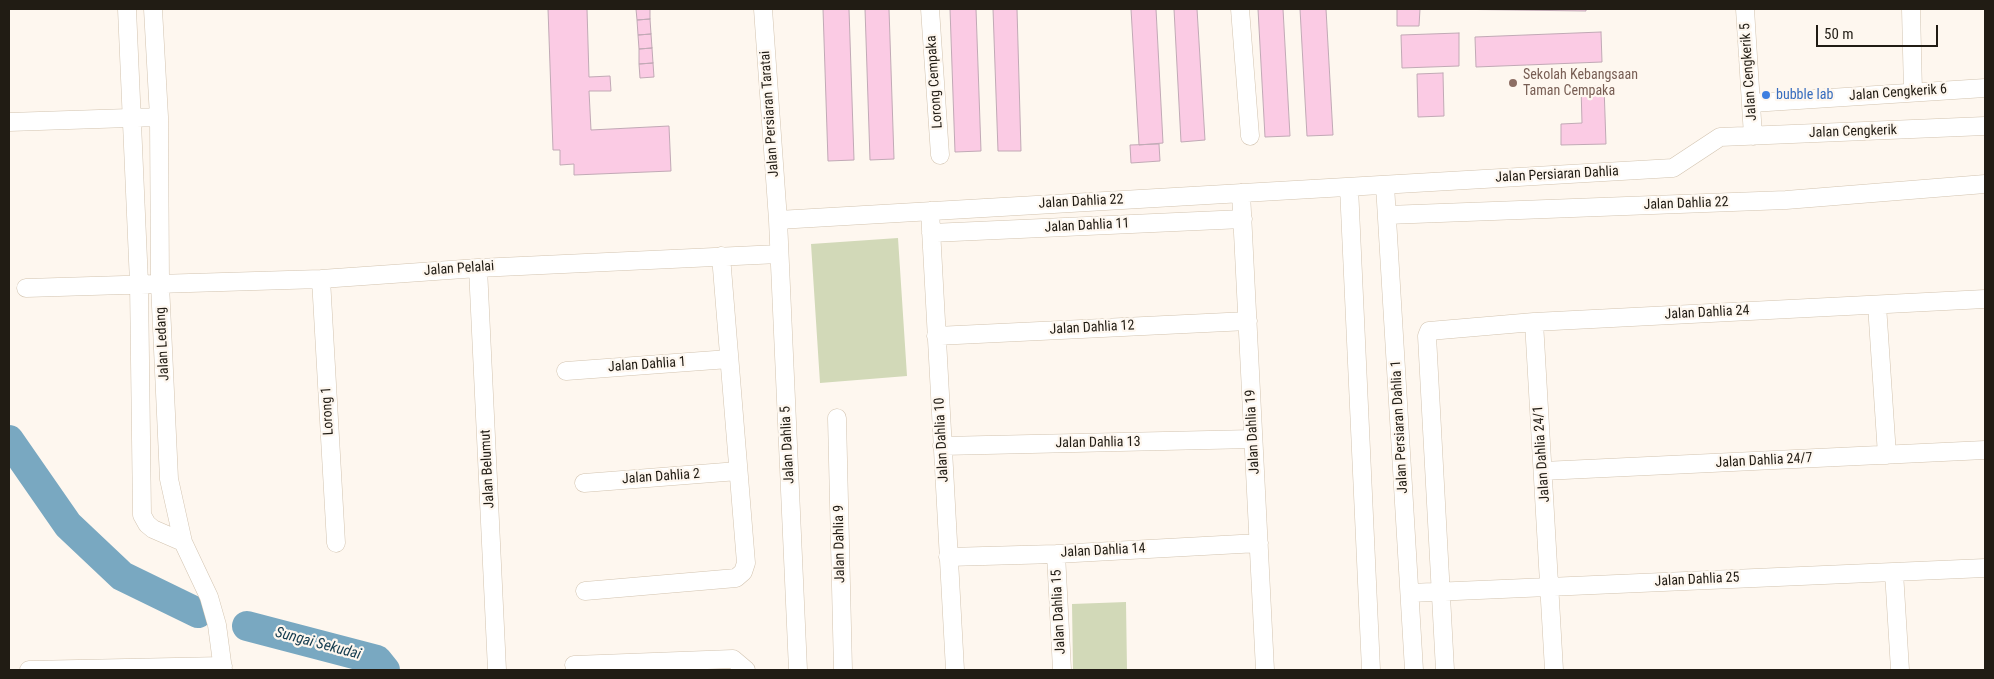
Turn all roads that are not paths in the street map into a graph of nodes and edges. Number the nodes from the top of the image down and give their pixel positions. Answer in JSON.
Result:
{"nodes":[{"id":1,"x":127,"y":9,"type":"edge"},
{"id":2,"x":153,"y":9,"type":"edge"},
{"id":3,"x":762,"y":9,"type":"edge"},
{"id":4,"x":930,"y":9,"type":"edge"},
{"id":5,"x":1240,"y":9,"type":"edge"},
{"id":6,"x":1745,"y":9,"type":"edge"},
{"id":7,"x":1911,"y":9,"type":"edge"},
{"id":8,"x":1985,"y":88,"type":"edge"},
{"id":9,"x":1913,"y":92,"type":"junction"},
{"id":10,"x":1752,"y":103,"type":"junction"},
{"id":11,"x":132,"y":117,"type":"junction"},
{"id":12,"x":159,"y":117,"type":"junction"},
{"id":13,"x":9,"y":122,"type":"edge"},
{"id":14,"x":1985,"y":126,"type":"edge"},
{"id":15,"x":1250,"y":136,"type":"dead end"},
{"id":16,"x":1753,"y":136,"type":"junction"},
{"id":17,"x":1720,"y":137,"type":"joint"},
{"id":18,"x":940,"y":154,"type":"dead end"},
{"id":19,"x":1385,"y":184,"type":"junction"},
{"id":20,"x":1985,"y":184,"type":"edge"},
{"id":21,"x":1349,"y":187,"type":"junction"},
{"id":22,"x":1241,"y":193,"type":"junction"},
{"id":23,"x":930,"y":211,"type":"junction"},
{"id":24,"x":1387,"y":216,"type":"junction"},
{"id":25,"x":1243,"y":219,"type":"junction"},
{"id":26,"x":778,"y":220,"type":"junction"},
{"id":27,"x":931,"y":233,"type":"junction"},
{"id":28,"x":779,"y":254,"type":"junction"},
{"id":29,"x":721,"y":256,"type":"junction"},
{"id":30,"x":478,"y":268,"type":"junction"},
{"id":31,"x":321,"y":279,"type":"junction"},
{"id":32,"x":139,"y":283,"type":"junction"},
{"id":33,"x":160,"y":284,"type":"junction"},
{"id":34,"x":26,"y":288,"type":"dead end"},
{"id":35,"x":1985,"y":299,"type":"edge"},
{"id":36,"x":1877,"y":305,"type":"junction"},
{"id":37,"x":1248,"y":321,"type":"junction"},
{"id":38,"x":1534,"y":322,"type":"junction"},
{"id":39,"x":936,"y":336,"type":"junction"},
{"id":40,"x":729,"y":359,"type":"junction"},
{"id":41,"x":566,"y":371,"type":"dead end"},
{"id":42,"x":837,"y":418,"type":"dead end"},
{"id":43,"x":1253,"y":439,"type":"junction"},
{"id":44,"x":942,"y":446,"type":"junction"},
{"id":45,"x":1985,"y":450,"type":"edge"},
{"id":46,"x":1887,"y":455,"type":"junction"},
{"id":47,"x":738,"y":471,"type":"junction"},
{"id":48,"x":1543,"y":472,"type":"junction"},
{"id":49,"x":584,"y":483,"type":"dead end"},
{"id":50,"x":183,"y":542,"type":"junction"},
{"id":51,"x":336,"y":543,"type":"dead end"},
{"id":52,"x":1259,"y":543,"type":"junction"},
{"id":53,"x":1056,"y":554,"type":"junction"},
{"id":54,"x":948,"y":557,"type":"junction"},
{"id":55,"x":1985,"y":568,"type":"edge"},
{"id":56,"x":1894,"y":572,"type":"junction"},
{"id":57,"x":1550,"y":587,"type":"junction"},
{"id":58,"x":1440,"y":591,"type":"junction"},
{"id":59,"x":585,"y":592,"type":"dead end"},
{"id":60,"x":1410,"y":593,"type":"junction"},
{"id":61,"x":574,"y":665,"type":"dead end"},
{"id":62,"x":192,"y":668,"type":"edge"},
{"id":63,"x":223,"y":668,"type":"edge"},
{"id":64,"x":39,"y":670,"type":"edge"},
{"id":65,"x":497,"y":670,"type":"edge"},
{"id":66,"x":746,"y":670,"type":"edge"},
{"id":67,"x":798,"y":670,"type":"edge"},
{"id":68,"x":843,"y":670,"type":"edge"},
{"id":69,"x":955,"y":670,"type":"edge"},
{"id":70,"x":1062,"y":670,"type":"edge"},
{"id":71,"x":1265,"y":670,"type":"edge"},
{"id":72,"x":1371,"y":670,"type":"edge"},
{"id":73,"x":1414,"y":670,"type":"edge"},
{"id":74,"x":1445,"y":670,"type":"edge"},
{"id":75,"x":1554,"y":670,"type":"edge"},
{"id":76,"x":1900,"y":670,"type":"edge"}],
"edges":[{"from":1,"to":11,"type":"street"},
{"from":2,"to":12,"type":"street","name":"Jalan Ledang"},
{"from":3,"to":26,"type":"street","name":"Jalan Persiaran Taratai"},
{"from":4,"to":18,"type":"street","name":"Lorong Cempaka"},
{"from":5,"to":15,"type":"street"},
{"from":6,"to":10,"type":"street","name":"Jalan Cengkerik 5"},
{"from":7,"to":9,"type":"street"},
{"from":8,"to":9,"type":"street","name":"Jalan Cengkerik 6"},
{"from":9,"to":10,"type":"street","name":"Jalan Cengkerik 6"},
{"from":10,"to":16,"type":"street","name":"Jalan Cengkerik 5"},
{"from":11,"to":12,"type":"street"},
{"from":11,"to":13,"type":"street"},
{"from":11,"to":32,"type":"street"},
{"from":12,"to":33,"type":"street","name":"Jalan Ledang"},
{"from":14,"to":16,"type":"street","name":"Jalan Cengkerik"},
{"from":16,"to":17,"type":"street","name":"Jalan Cengkerik"},
{"from":17,"to":19,"type":"street","name":"Jalan Persiaran Dahlia"},
{"from":19,"to":21,"type":"street","name":"Jalan Dahlia 22"},
{"from":19,"to":24,"type":"street","name":"Jalan Persiaran Dahlia 1"},
{"from":20,"to":24,"type":"street","name":"Jalan Dahlia 22"},
{"from":21,"to":22,"type":"street","name":"Jalan Dahlia 22"},
{"from":21,"to":72,"type":"street"},
{"from":22,"to":23,"type":"street","name":"Jalan Dahlia 22"},
{"from":22,"to":25,"type":"street","name":"Jalan Dahlia 19"},
{"from":23,"to":26,"type":"street","name":"Jalan Dahlia 22"},
{"from":23,"to":27,"type":"street","name":"Jalan Dahlia 10"},
{"from":24,"to":60,"type":"street","name":"Jalan Persiaran Dahlia 1"},
{"from":25,"to":27,"type":"street","name":"Jalan Dahlia 11"},
{"from":25,"to":37,"type":"street","name":"Jalan Dahlia 19"},
{"from":26,"to":28,"type":"street","name":"Jalan Dahlia 5"},
{"from":27,"to":39,"type":"street","name":"Jalan Dahlia 10"},
{"from":28,"to":29,"type":"street","name":"Jalan Pelalai"},
{"from":28,"to":67,"type":"street","name":"Jalan Dahlia 5"},
{"from":29,"to":30,"type":"street","name":"Jalan Pelalai"},
{"from":29,"to":40,"type":"street"},
{"from":30,"to":31,"type":"street","name":"Jalan Pelalai"},
{"from":30,"to":65,"type":"street","name":"Jalan Belumut"},
{"from":31,"to":33,"type":"street","name":"Jalan Pelalai"},
{"from":31,"to":51,"type":"street","name":"Lorong 1"},
{"from":32,"to":33,"type":"street","name":"Jalan Pelalai"},
{"from":32,"to":34,"type":"street","name":"Jalan Pelalai"},
{"from":32,"to":50,"type":"street"},
{"from":33,"to":50,"type":"street","name":"Jalan Ledang"},
{"from":35,"to":36,"type":"street","name":"Jalan Dahlia 24"},
{"from":36,"to":38,"type":"street","name":"Jalan Dahlia 24"},
{"from":36,"to":46,"type":"street"},
{"from":37,"to":39,"type":"street","name":"Jalan Dahlia 12"},
{"from":37,"to":43,"type":"street","name":"Jalan Dahlia 19"},
{"from":38,"to":48,"type":"street","name":"Jalan Dahlia 24/1"},
{"from":38,"to":58,"type":"street","name":"Jalan Dahlia 24"},
{"from":39,"to":44,"type":"street","name":"Jalan Dahlia 10"},
{"from":40,"to":41,"type":"street","name":"Jalan Dahlia 1"},
{"from":40,"to":47,"type":"street"},
{"from":42,"to":68,"type":"street","name":"Jalan Dahlia 9"},
{"from":43,"to":44,"type":"street","name":"Jalan Dahlia 13"},
{"from":43,"to":52,"type":"street","name":"Jalan Dahlia 19"},
{"from":44,"to":54,"type":"street","name":"Jalan Dahlia 10"},
{"from":45,"to":46,"type":"street","name":"Jalan Dahlia 24/7"},
{"from":46,"to":48,"type":"street","name":"Jalan Dahlia 24/7"},
{"from":47,"to":49,"type":"street","name":"Jalan Dahlia 2"},
{"from":47,"to":59,"type":"street"},
{"from":48,"to":57,"type":"street","name":"Jalan Dahlia 24/1"},
{"from":50,"to":63,"type":"street","name":"Jalan Ledang"},
{"from":52,"to":53,"type":"street","name":"Jalan Dahlia 14"},
{"from":52,"to":71,"type":"street","name":"Jalan Dahlia 19"},
{"from":53,"to":54,"type":"street","name":"Jalan Dahlia 14"},
{"from":53,"to":70,"type":"street","name":"Jalan Dahlia 15"},
{"from":54,"to":69,"type":"street","name":"Jalan Dahlia 10"},
{"from":55,"to":56,"type":"street","name":"Jalan Dahlia 25"},
{"from":56,"to":57,"type":"street","name":"Jalan Dahlia 25"},
{"from":56,"to":76,"type":"street"},
{"from":57,"to":58,"type":"street","name":"Jalan Dahlia 25"},
{"from":57,"to":75,"type":"street","name":"Jalan Dahlia 24/1"},
{"from":58,"to":60,"type":"street","name":"Jalan Dahlia 25"},
{"from":58,"to":74,"type":"street"},
{"from":60,"to":73,"type":"street","name":"Jalan Persiaran Dahlia 1"},
{"from":61,"to":66,"type":"street"},
{"from":62,"to":63,"type":"street"},
{"from":62,"to":64,"type":"street"}]}
